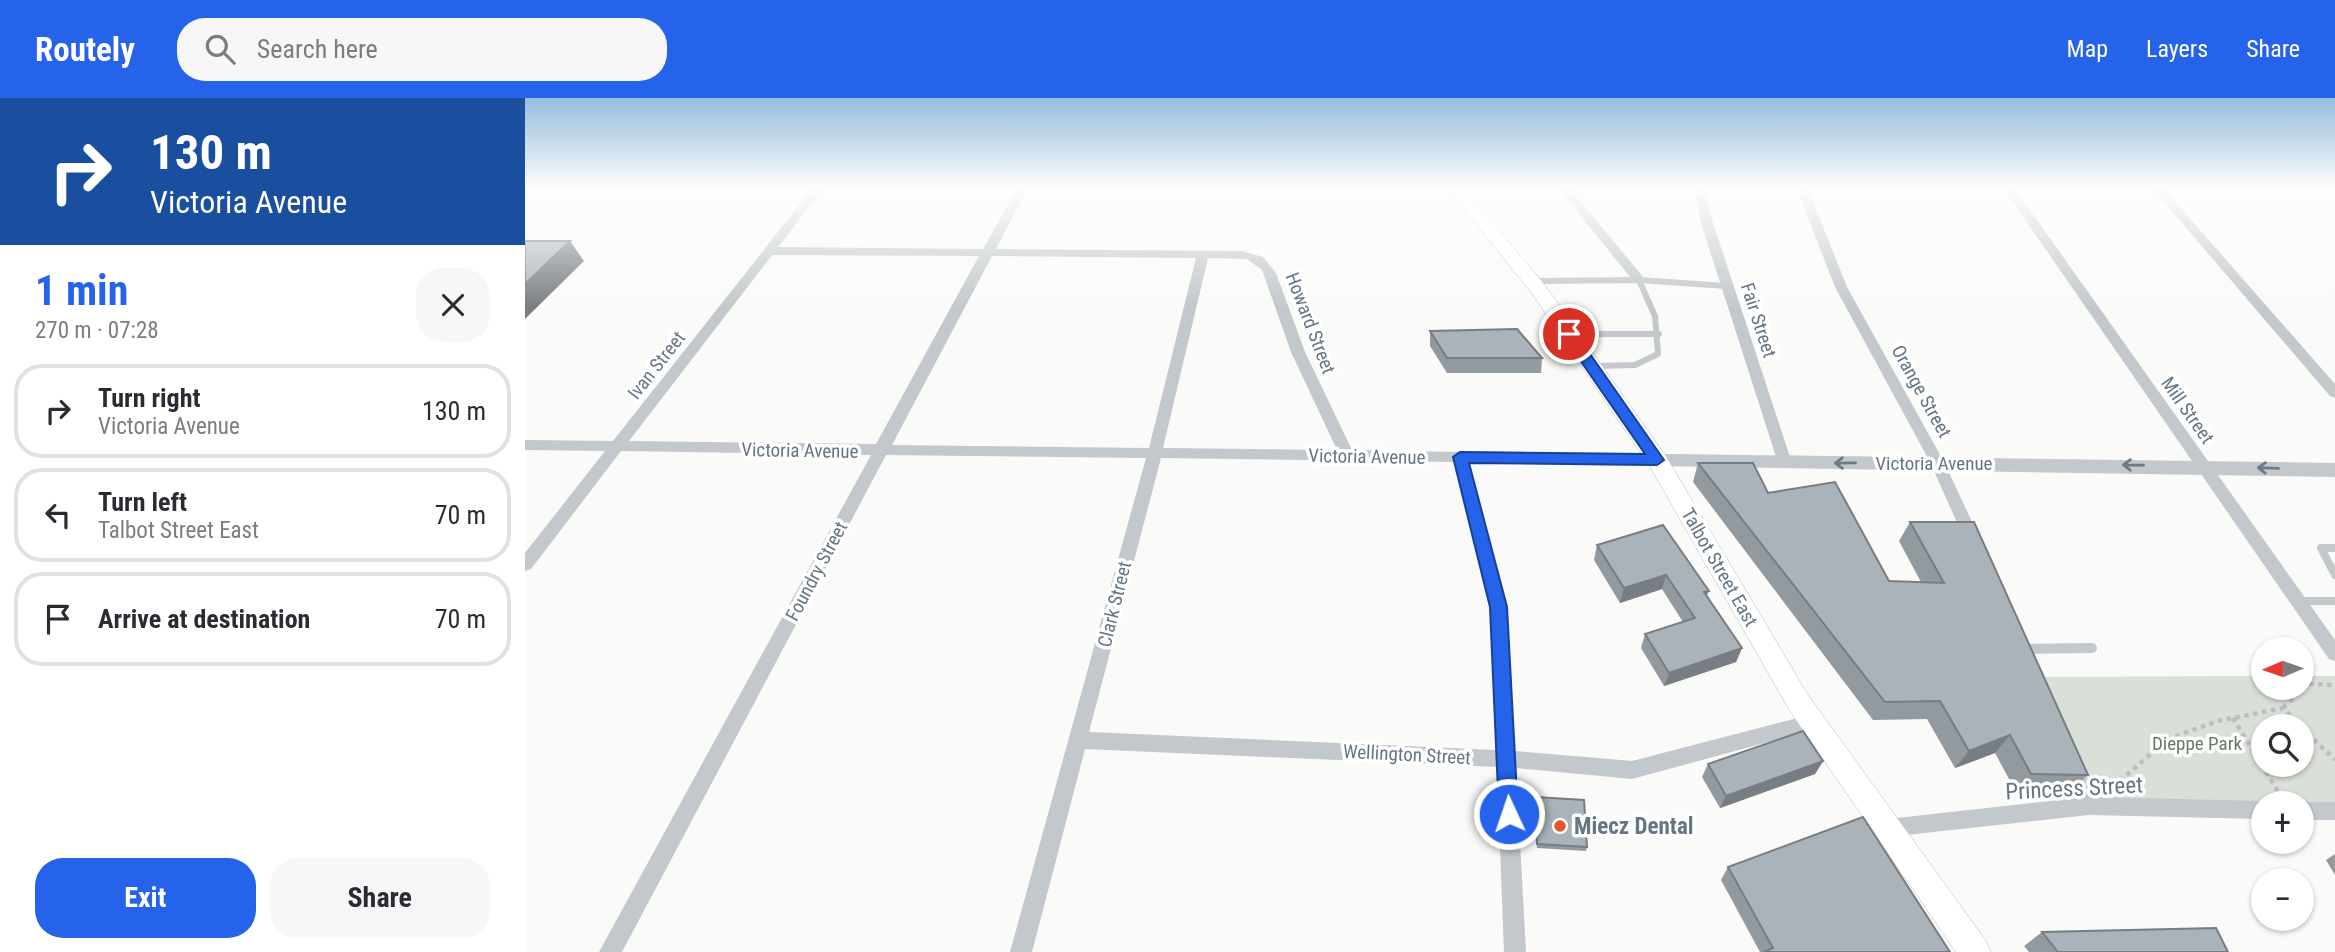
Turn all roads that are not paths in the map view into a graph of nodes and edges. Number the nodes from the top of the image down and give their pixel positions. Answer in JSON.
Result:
{"nodes":[{"id":1,"x":786,"y":229,"type":"edge"},
{"id":2,"x":1001,"y":229,"type":"edge"},
{"id":3,"x":1489,"y":229,"type":"edge"},
{"id":4,"x":1597,"y":229,"type":"edge"},
{"id":5,"x":1711,"y":229,"type":"edge"},
{"id":6,"x":1818,"y":229,"type":"edge"},
{"id":7,"x":2038,"y":229,"type":"edge"},
{"id":8,"x":2193,"y":229,"type":"edge"},
{"id":9,"x":769,"y":251,"type":"junction"},
{"id":10,"x":988,"y":253,"type":"junction"},
{"id":11,"x":1203,"y":255,"type":"junction"},
{"id":12,"x":1639,"y":280,"type":"junction"},
{"id":13,"x":1531,"y":281,"type":"junction"},
{"id":14,"x":1727,"y":286,"type":"junction"},
{"id":15,"x":1569,"y":334,"type":"junction"},
{"id":16,"x":1659,"y":334,"type":"junction"},
{"id":17,"x":1591,"y":366,"type":"junction"},
{"id":18,"x":2335,"y":393,"type":"edge"},
{"id":19,"x":525,"y":445,"type":"edge"},
{"id":20,"x":618,"y":447,"type":"junction"},
{"id":21,"x":881,"y":451,"type":"junction"},
{"id":22,"x":1152,"y":455,"type":"junction"},
{"id":23,"x":1347,"y":455,"type":"junction"},
{"id":24,"x":1460,"y":457,"type":"junction"},
{"id":25,"x":1657,"y":460,"type":"junction"},
{"id":26,"x":1937,"y":462,"type":"junction"},
{"id":27,"x":1785,"y":463,"type":"junction"},
{"id":28,"x":2201,"y":466,"type":"junction"},
{"id":29,"x":2335,"y":470,"type":"edge"},
{"id":30,"x":2335,"y":548,"type":"edge"},
{"id":31,"x":1982,"y":564,"type":"edge"},
{"id":32,"x":525,"y":565,"type":"edge"},
{"id":33,"x":2335,"y":575,"type":"edge"},
{"id":34,"x":2297,"y":601,"type":"junction"},
{"id":35,"x":2335,"y":601,"type":"edge"},
{"id":36,"x":2017,"y":643,"type":"joint"},
{"id":37,"x":2092,"y":648,"type":"dead end"},
{"id":38,"x":2335,"y":654,"type":"edge"},
{"id":39,"x":2028,"y":667,"type":"edge"},
{"id":40,"x":1813,"y":722,"type":"junction"},
{"id":41,"x":1079,"y":740,"type":"junction"},
{"id":42,"x":2063,"y":747,"type":"edge"},
{"id":43,"x":1506,"y":759,"type":"junction"},
{"id":44,"x":2089,"y":806,"type":"junction"},
{"id":45,"x":2251,"y":810,"type":"edge"},
{"id":46,"x":2314,"y":811,"type":"edge"},
{"id":47,"x":2335,"y":811,"type":"edge"},
{"id":48,"x":1888,"y":828,"type":"junction"},
{"id":49,"x":610,"y":952,"type":"edge"},
{"id":50,"x":1021,"y":952,"type":"edge"},
{"id":51,"x":1515,"y":952,"type":"edge"},
{"id":52,"x":1975,"y":952,"type":"edge"}],
"edges":[{"from":1,"to":9,"type":"street","name":"Ivan Street"},
{"from":2,"to":10,"type":"street","name":"Foundry Street"},
{"from":3,"to":13,"type":"main road","name":"Talbot Street East"},
{"from":4,"to":12,"type":"street"},
{"from":5,"to":14,"type":"street","name":"Fair Street"},
{"from":6,"to":26,"type":"street","name":"Orange Street"},
{"from":7,"to":28,"type":"street","name":"Mill Street"},
{"from":8,"to":18,"type":"street"},
{"from":9,"to":10,"type":"street"},
{"from":9,"to":20,"type":"street","name":"Ivan Street"},
{"from":10,"to":11,"type":"street"},
{"from":10,"to":21,"type":"street","name":"Foundry Street"},
{"from":11,"to":22,"type":"street","name":"Clark Street"},
{"from":11,"to":23,"type":"street","name":"Howard Street"},
{"from":12,"to":13,"type":"lane"},
{"from":12,"to":14,"type":"lane"},
{"from":12,"to":16,"type":"lane"},
{"from":13,"to":15,"type":"main road","name":"Talbot Street East"},
{"from":14,"to":27,"type":"street","name":"Fair Street"},
{"from":15,"to":16,"type":"lane"},
{"from":15,"to":17,"type":"main road","name":"Talbot Street East"},
{"from":16,"to":17,"type":"lane"},
{"from":17,"to":25,"type":"main road","name":"Talbot Street East"},
{"from":19,"to":20,"type":"street","name":"Victoria Avenue"},
{"from":20,"to":21,"type":"street","name":"Victoria Avenue"},
{"from":20,"to":32,"type":"street","name":"Ivan Street"},
{"from":21,"to":22,"type":"street","name":"Victoria Avenue"},
{"from":21,"to":49,"type":"street","name":"Foundry Street"},
{"from":22,"to":23,"type":"street","name":"Victoria Avenue"},
{"from":22,"to":41,"type":"street","name":"Clark Street"},
{"from":23,"to":24,"type":"street","name":"Victoria Avenue"},
{"from":24,"to":25,"type":"street","name":"Victoria Avenue"},
{"from":24,"to":43,"type":"street"},
{"from":25,"to":27,"type":"street","name":"Victoria Avenue"},
{"from":25,"to":40,"type":"main road","name":"Talbot Street East"},
{"from":26,"to":27,"type":"street","name":"Victoria Avenue","one_way":true},
{"from":28,"to":26,"type":"street","name":"Victoria Avenue","one_way":true},
{"from":26,"to":31,"type":"street","name":"Orange Street"},
{"from":29,"to":28,"type":"street","name":"Victoria Avenue","one_way":true},
{"from":28,"to":34,"type":"street","name":"Mill Street"},
{"from":30,"to":33,"type":"lane"},
{"from":34,"to":35,"type":"lane"},
{"from":34,"to":38,"type":"street","name":"Mill Street"},
{"from":36,"to":37,"type":"lane"},
{"from":36,"to":39,"type":"street"},
{"from":40,"to":43,"type":"street","name":"Wellington Street"},
{"from":40,"to":48,"type":"main road","name":"Talbot Street East"},
{"from":41,"to":43,"type":"street","name":"Wellington Street"},
{"from":41,"to":50,"type":"street","name":"Clark Street"},
{"from":42,"to":44,"type":"street"},
{"from":43,"to":51,"type":"street"},
{"from":44,"to":45,"type":"street","name":"Princess Street"},
{"from":44,"to":48,"type":"street","name":"Princess Street"},
{"from":46,"to":47,"type":"street"},
{"from":48,"to":52,"type":"main road","name":"Talbot Street East"}]}
